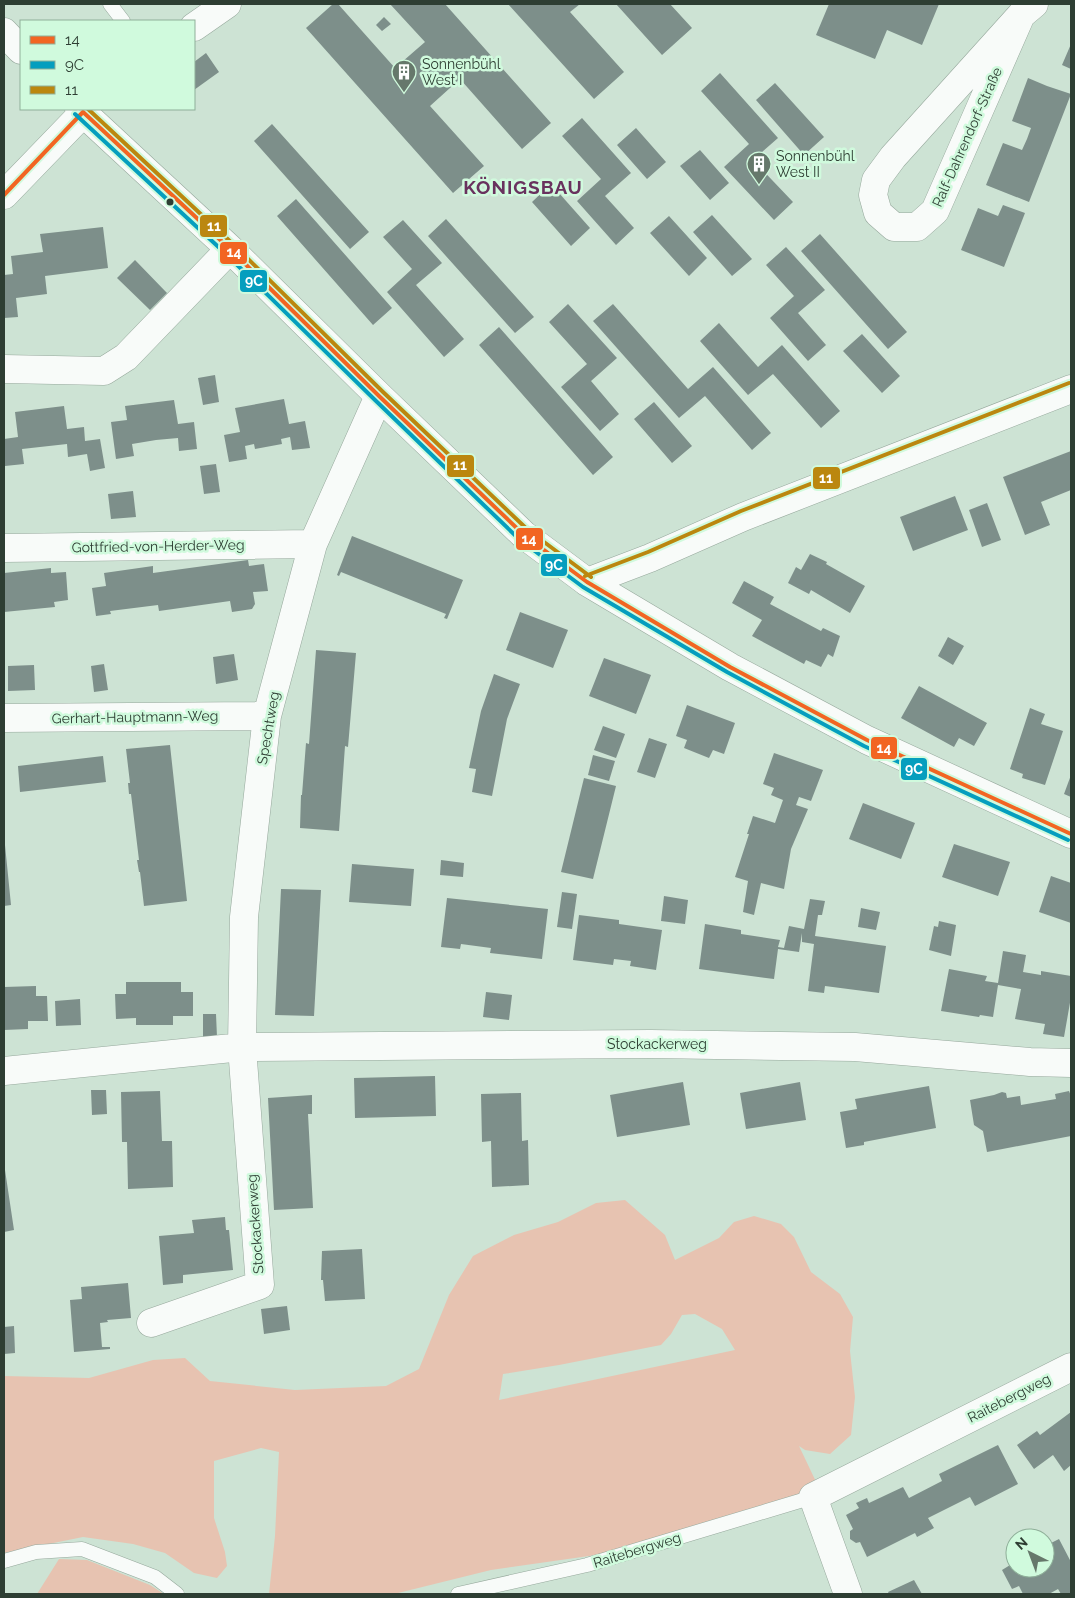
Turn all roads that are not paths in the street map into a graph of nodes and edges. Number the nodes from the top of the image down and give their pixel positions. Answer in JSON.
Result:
{"nodes":[{"id":1,"x":110,"y":4,"type":"edge"},
{"id":2,"x":227,"y":4,"type":"edge"},
{"id":3,"x":1028,"y":9,"type":"edge"},
{"id":4,"x":122,"y":20,"type":"edge"},
{"id":5,"x":195,"y":25,"type":"edge"},
{"id":6,"x":4,"y":32,"type":"edge"},
{"id":7,"x":20,"y":49,"type":"edge"},
{"id":8,"x":83,"y":110,"type":"edge"},
{"id":9,"x":4,"y":194,"type":"edge"},
{"id":10,"x":230,"y":249,"type":"junction"},
{"id":11,"x":4,"y":369,"type":"edge"},
{"id":12,"x":1071,"y":389,"type":"edge"},
{"id":13,"x":379,"y":396,"type":"junction"},
{"id":14,"x":313,"y":544,"type":"junction"},
{"id":15,"x":4,"y":548,"type":"edge"},
{"id":16,"x":587,"y":582,"type":"junction"},
{"id":17,"x":267,"y":716,"type":"junction"},
{"id":18,"x":4,"y":718,"type":"edge"},
{"id":19,"x":1071,"y":834,"type":"edge"},
{"id":20,"x":242,"y":1048,"type":"junction"},
{"id":21,"x":1071,"y":1064,"type":"edge"},
{"id":22,"x":4,"y":1071,"type":"edge"},
{"id":23,"x":151,"y":1323,"type":"dead end"},
{"id":24,"x":1071,"y":1366,"type":"edge"},
{"id":25,"x":813,"y":1497,"type":"junction"},
{"id":26,"x":4,"y":1561,"type":"edge"},
{"id":27,"x":177,"y":1594,"type":"edge"},
{"id":28,"x":458,"y":1594,"type":"edge"},
{"id":29,"x":848,"y":1594,"type":"edge"}],
"edges":[{"from":1,"to":4,"type":"lane"},
{"from":2,"to":5,"type":"street"},
{"from":3,"to":3,"type":"street","name":"Ralf-Dahrendorf-Straße"},
{"from":6,"to":7,"type":"street"},
{"from":8,"to":9,"type":"street"},
{"from":8,"to":10,"type":"street"},
{"from":10,"to":11,"type":"street"},
{"from":10,"to":13,"type":"street"},
{"from":12,"to":16,"type":"street"},
{"from":13,"to":14,"type":"street","name":"Spechtweg"},
{"from":13,"to":16,"type":"street"},
{"from":14,"to":15,"type":"street","name":"Gottfried-von-Herder-Weg"},
{"from":14,"to":17,"type":"street","name":"Spechtweg"},
{"from":16,"to":19,"type":"street"},
{"from":17,"to":18,"type":"street","name":"Gerhart-Hauptmann-Weg"},
{"from":17,"to":20,"type":"street","name":"Spechtweg"},
{"from":20,"to":21,"type":"street","name":"Stockackerweg"},
{"from":20,"to":22,"type":"street","name":"Stockackerweg"},
{"from":20,"to":23,"type":"street","name":"Stockackerweg"},
{"from":24,"to":25,"type":"street","name":"Raitebergweg"},
{"from":25,"to":28,"type":"lane","name":"Raitebergweg"},
{"from":25,"to":29,"type":"street"},
{"from":26,"to":27,"type":"lane"}]}
